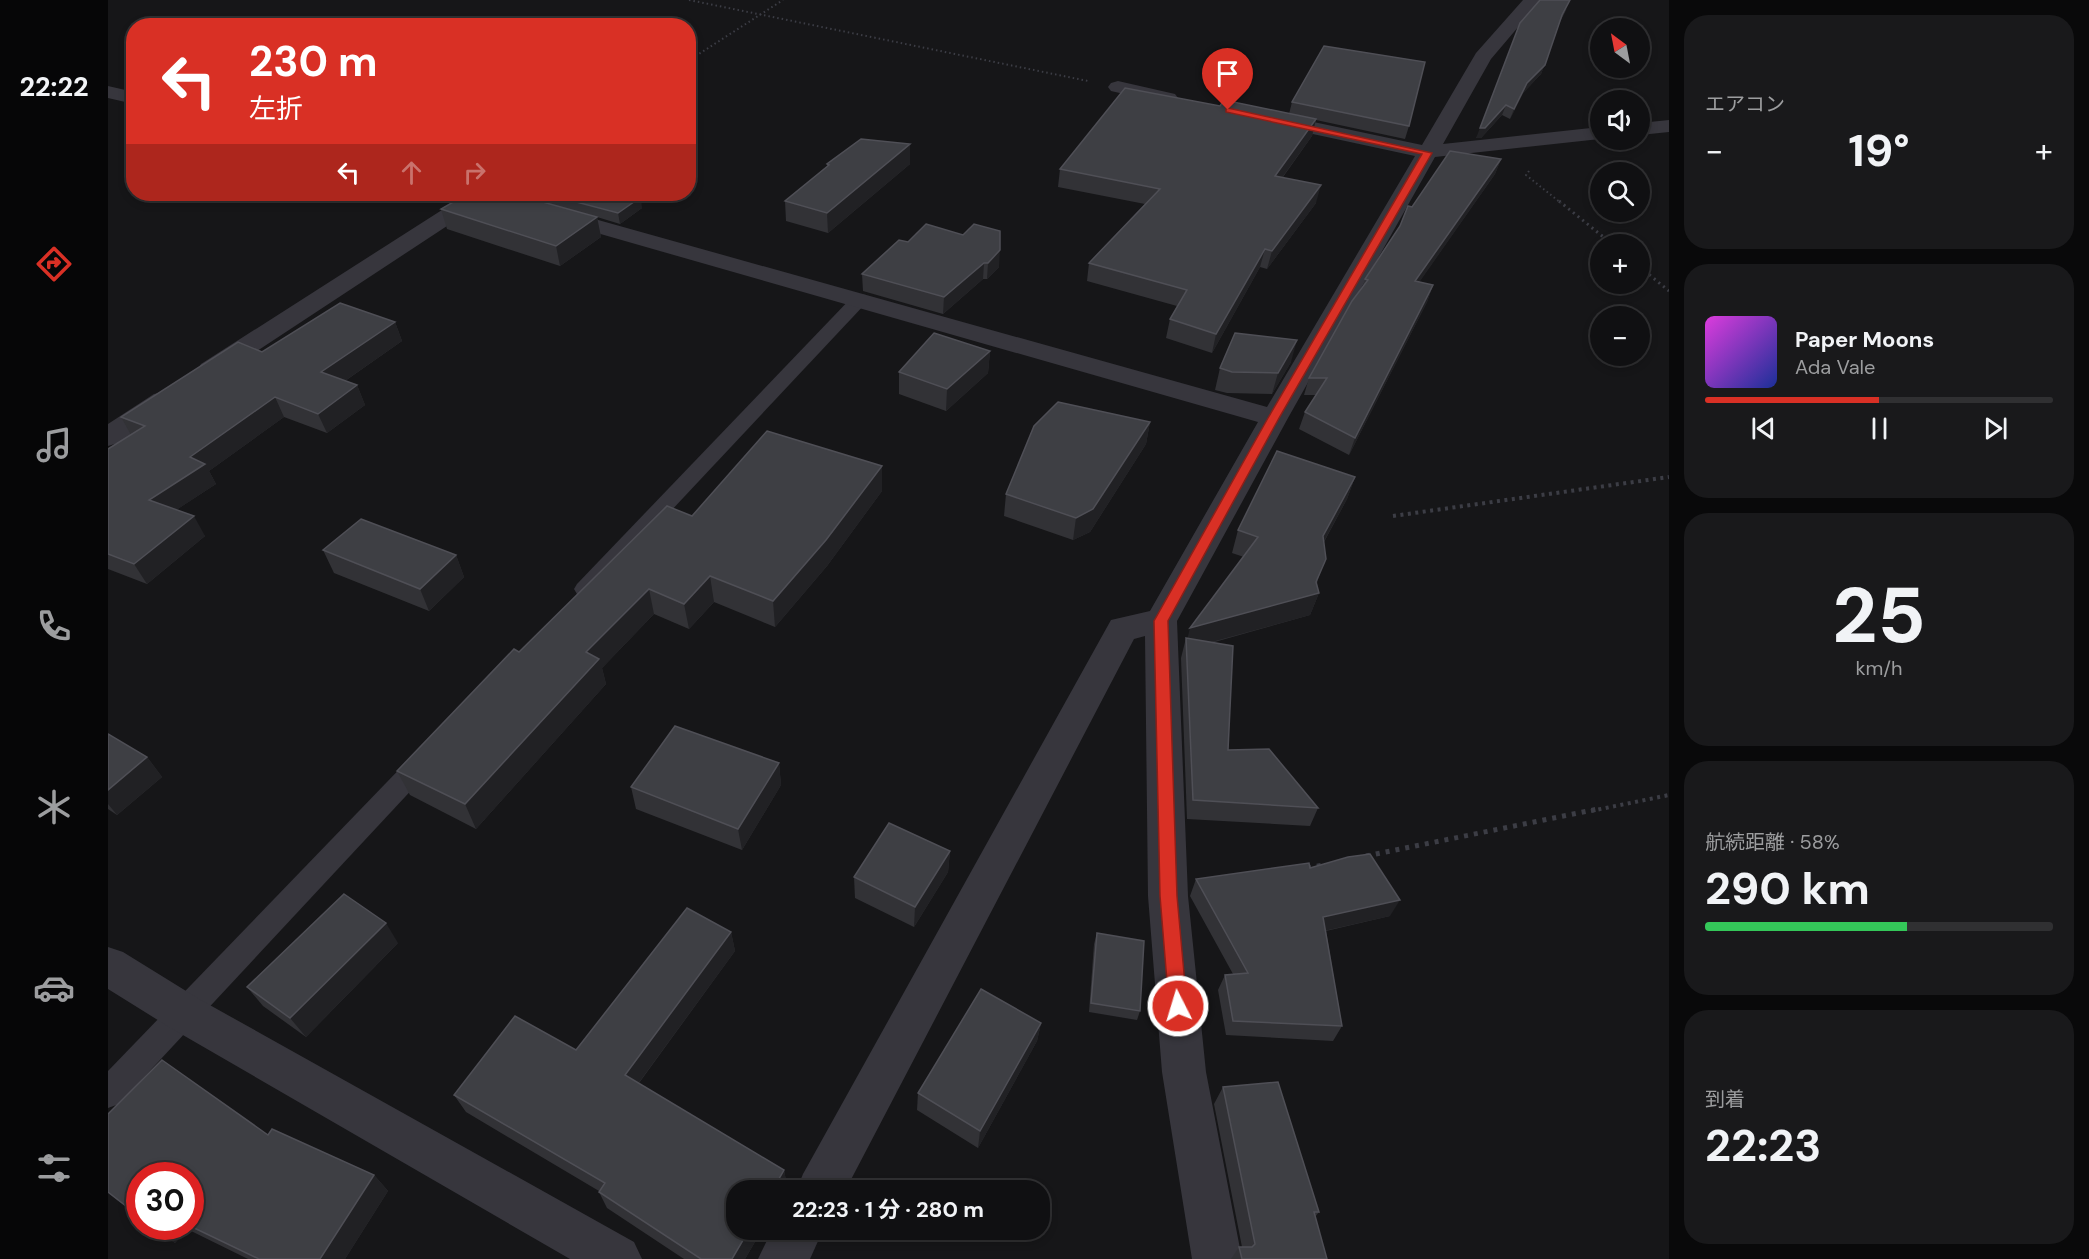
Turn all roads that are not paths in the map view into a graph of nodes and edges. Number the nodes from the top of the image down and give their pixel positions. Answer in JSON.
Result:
{"nodes":[{"id":1,"x":1533,"y":0,"type":"edge"},
{"id":2,"x":1118,"y":87,"type":"road end"},
{"id":3,"x":108,"y":92,"type":"edge"},
{"id":4,"x":126,"y":97,"type":"edge"},
{"id":5,"x":1187,"y":102,"type":"edge"},
{"id":6,"x":1256,"y":116,"type":"edge"},
{"id":7,"x":1669,"y":126,"type":"edge"},
{"id":8,"x":1650,"y":128,"type":"edge"},
{"id":9,"x":1590,"y":134,"type":"edge"},
{"id":10,"x":1427,"y":153,"type":"junction"},
{"id":11,"x":472,"y":201,"type":"edge"},
{"id":12,"x":508,"y":201,"type":"edge"},
{"id":13,"x":860,"y":298,"type":"junction"},
{"id":14,"x":1274,"y":418,"type":"junction"},
{"id":15,"x":108,"y":436,"type":"edge"},
{"id":16,"x":571,"y":603,"type":"edge"},
{"id":17,"x":1161,"y":621,"type":"junction"},
{"id":18,"x":440,"y":743,"type":"edge"},
{"id":19,"x":108,"y":966,"type":"edge"},
{"id":20,"x":184,"y":1013,"type":"junction"},
{"id":21,"x":108,"y":1093,"type":"edge"},
{"id":22,"x":826,"y":1180,"type":"edge"},
{"id":23,"x":793,"y":1240,"type":"edge"},
{"id":24,"x":617,"y":1259,"type":"edge"},
{"id":25,"x":783,"y":1259,"type":"edge"},
{"id":26,"x":1217,"y":1259,"type":"edge"}],
"edges":[{"from":1,"to":10,"type":"street"},
{"from":2,"to":5,"type":"street"},
{"from":3,"to":4,"type":"street"},
{"from":6,"to":10,"type":"street"},
{"from":7,"to":8,"type":"street"},
{"from":9,"to":10,"type":"street"},
{"from":10,"to":14,"type":"street"},
{"from":11,"to":15,"type":"street"},
{"from":12,"to":13,"type":"street"},
{"from":13,"to":14,"type":"street"},
{"from":13,"to":16,"type":"lane"},
{"from":14,"to":17,"type":"street"},
{"from":17,"to":22,"type":"street"},
{"from":17,"to":26,"type":"street"},
{"from":18,"to":20,"type":"lane"},
{"from":19,"to":20,"type":"street"},
{"from":20,"to":21,"type":"lane"},
{"from":20,"to":24,"type":"street"},
{"from":23,"to":25,"type":"street"}]}
